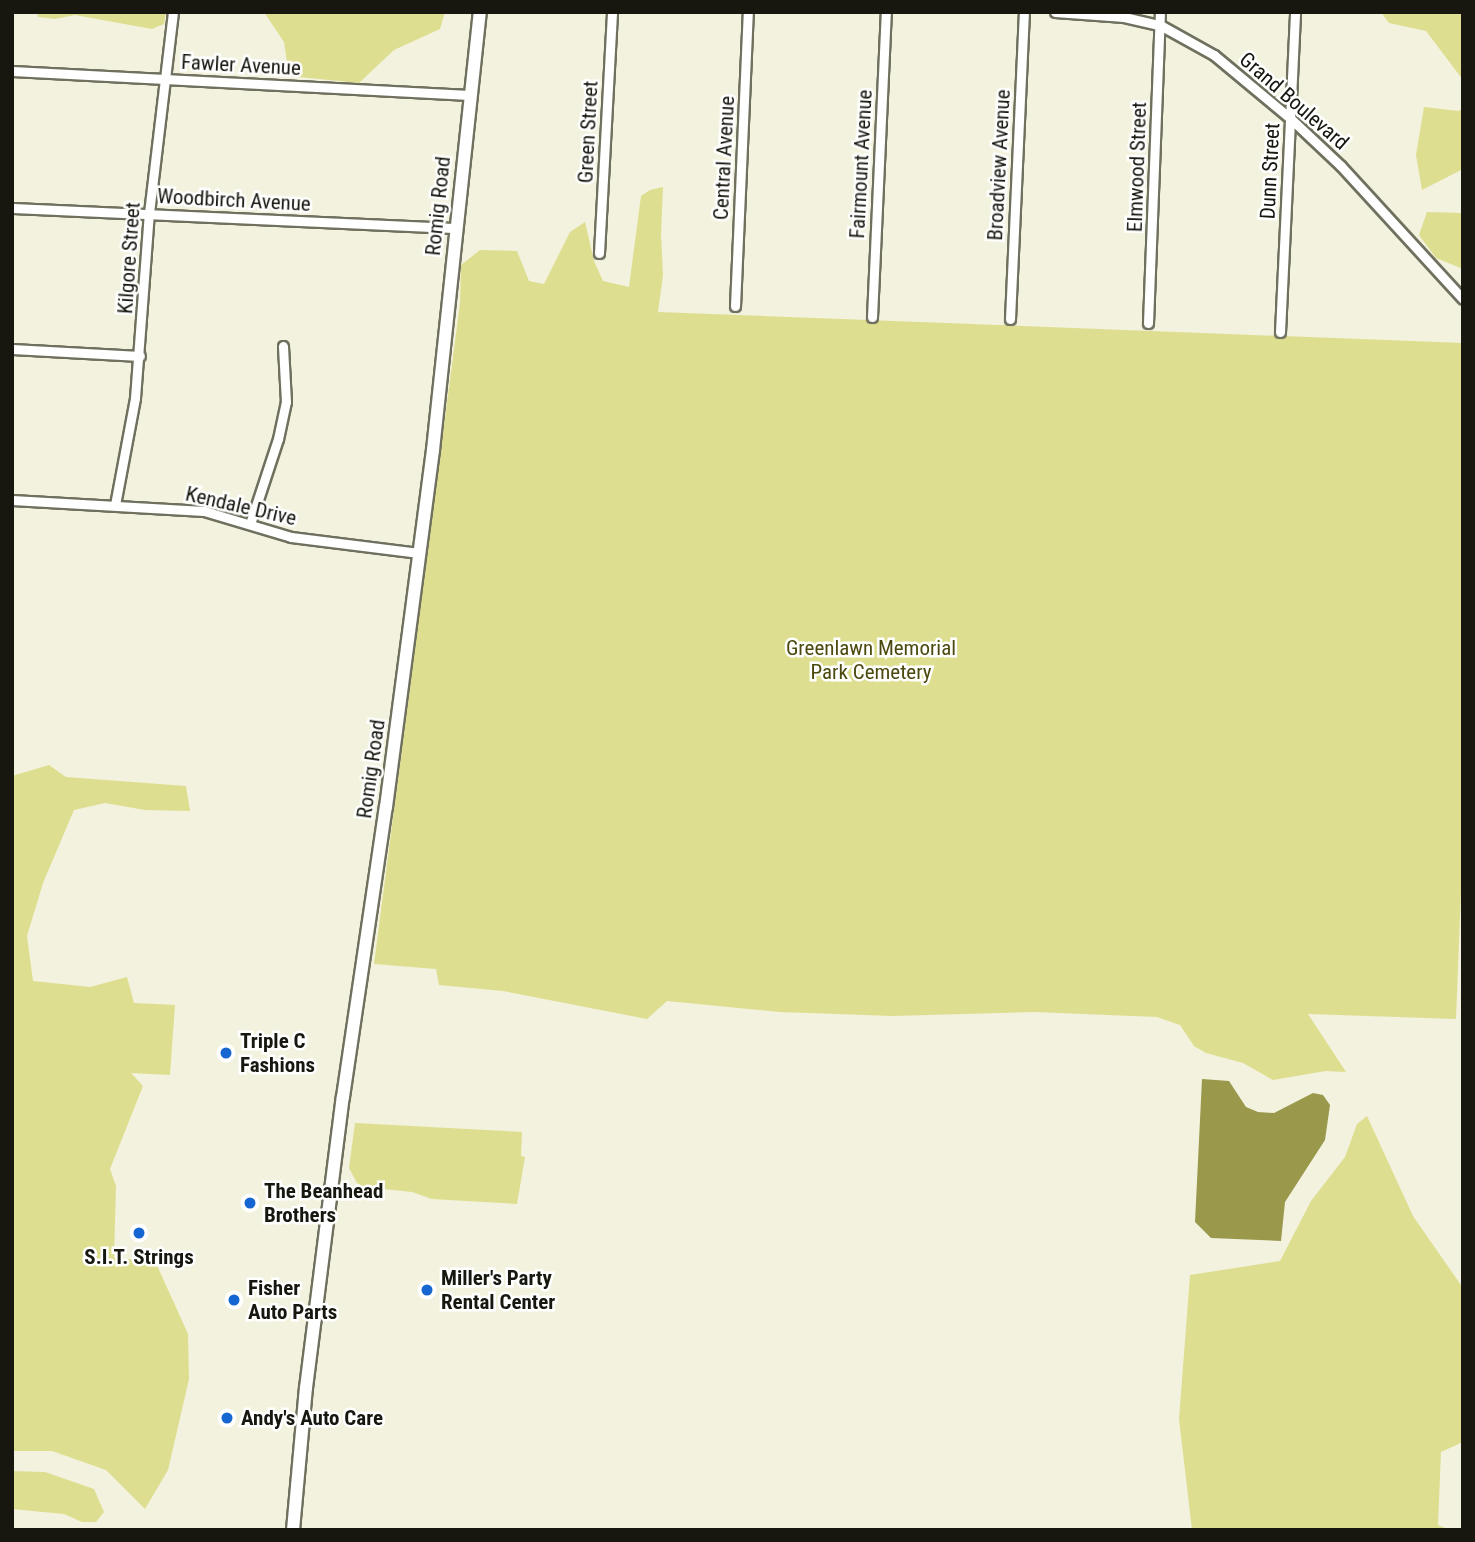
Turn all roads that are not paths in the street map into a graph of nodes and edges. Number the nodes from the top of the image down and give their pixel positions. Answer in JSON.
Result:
{"nodes":[{"id":1,"x":173,"y":12,"type":"edge"},
{"id":2,"x":480,"y":12,"type":"edge"},
{"id":3,"x":612,"y":12,"type":"edge"},
{"id":4,"x":748,"y":12,"type":"edge"},
{"id":5,"x":886,"y":12,"type":"edge"},
{"id":6,"x":1024,"y":12,"type":"edge"},
{"id":7,"x":1055,"y":12,"type":"edge"},
{"id":8,"x":1160,"y":12,"type":"edge"},
{"id":9,"x":1295,"y":12,"type":"edge"},
{"id":10,"x":1160,"y":25,"type":"junction"},
{"id":11,"x":12,"y":71,"type":"edge"},
{"id":12,"x":165,"y":79,"type":"junction"},
{"id":13,"x":469,"y":95,"type":"junction"},
{"id":14,"x":1290,"y":118,"type":"junction"},
{"id":15,"x":12,"y":208,"type":"edge"},
{"id":16,"x":149,"y":214,"type":"junction"},
{"id":17,"x":455,"y":228,"type":"junction"},
{"id":18,"x":599,"y":253,"type":"dead end"},
{"id":19,"x":1463,"y":299,"type":"edge"},
{"id":20,"x":735,"y":306,"type":"dead end"},
{"id":21,"x":872,"y":317,"type":"dead end"},
{"id":22,"x":1010,"y":318,"type":"dead end"},
{"id":23,"x":1148,"y":323,"type":"dead end"},
{"id":24,"x":1280,"y":331,"type":"dead end"},
{"id":25,"x":283,"y":346,"type":"dead end"},
{"id":26,"x":12,"y":349,"type":"edge"},
{"id":27,"x":139,"y":356,"type":"junction"},
{"id":28,"x":12,"y":499,"type":"edge"},
{"id":29,"x":116,"y":505,"type":"junction"},
{"id":30,"x":250,"y":524,"type":"junction"},
{"id":31,"x":419,"y":553,"type":"junction"},
{"id":32,"x":293,"y":1530,"type":"edge"}],
"edges":[{"from":1,"to":12,"type":"street","name":"Kilgore Street"},
{"from":2,"to":13,"type":"street","name":"Romig Road"},
{"from":3,"to":18,"type":"street","name":"Green Street"},
{"from":4,"to":20,"type":"street","name":"Central Avenue"},
{"from":5,"to":21,"type":"street","name":"Fairmount Avenue"},
{"from":6,"to":22,"type":"street","name":"Broadview Avenue"},
{"from":7,"to":10,"type":"street","name":"Grand Boulevard"},
{"from":8,"to":10,"type":"street","name":"Elmwood Street"},
{"from":9,"to":14,"type":"street","name":"Dunn Street"},
{"from":10,"to":14,"type":"street","name":"Grand Boulevard"},
{"from":10,"to":23,"type":"street","name":"Elmwood Street"},
{"from":11,"to":12,"type":"street","name":"Fawler Avenue"},
{"from":12,"to":13,"type":"street","name":"Fawler Avenue"},
{"from":12,"to":16,"type":"street","name":"Kilgore Street"},
{"from":13,"to":17,"type":"street","name":"Romig Road"},
{"from":14,"to":19,"type":"street","name":"Grand Boulevard"},
{"from":14,"to":24,"type":"street","name":"Dunn Street"},
{"from":15,"to":16,"type":"street","name":"Woodbirch Avenue"},
{"from":16,"to":17,"type":"street","name":"Woodbirch Avenue"},
{"from":16,"to":27,"type":"street","name":"Kilgore Street"},
{"from":17,"to":31,"type":"street","name":"Romig Road"},
{"from":25,"to":30,"type":"street"},
{"from":26,"to":27,"type":"street"},
{"from":27,"to":29,"type":"street","name":"Kilgore Street"},
{"from":28,"to":29,"type":"street","name":"Kendale Drive"},
{"from":29,"to":30,"type":"street","name":"Kendale Drive"},
{"from":30,"to":31,"type":"street","name":"Kendale Drive"},
{"from":31,"to":32,"type":"street","name":"Romig Road"}]}
